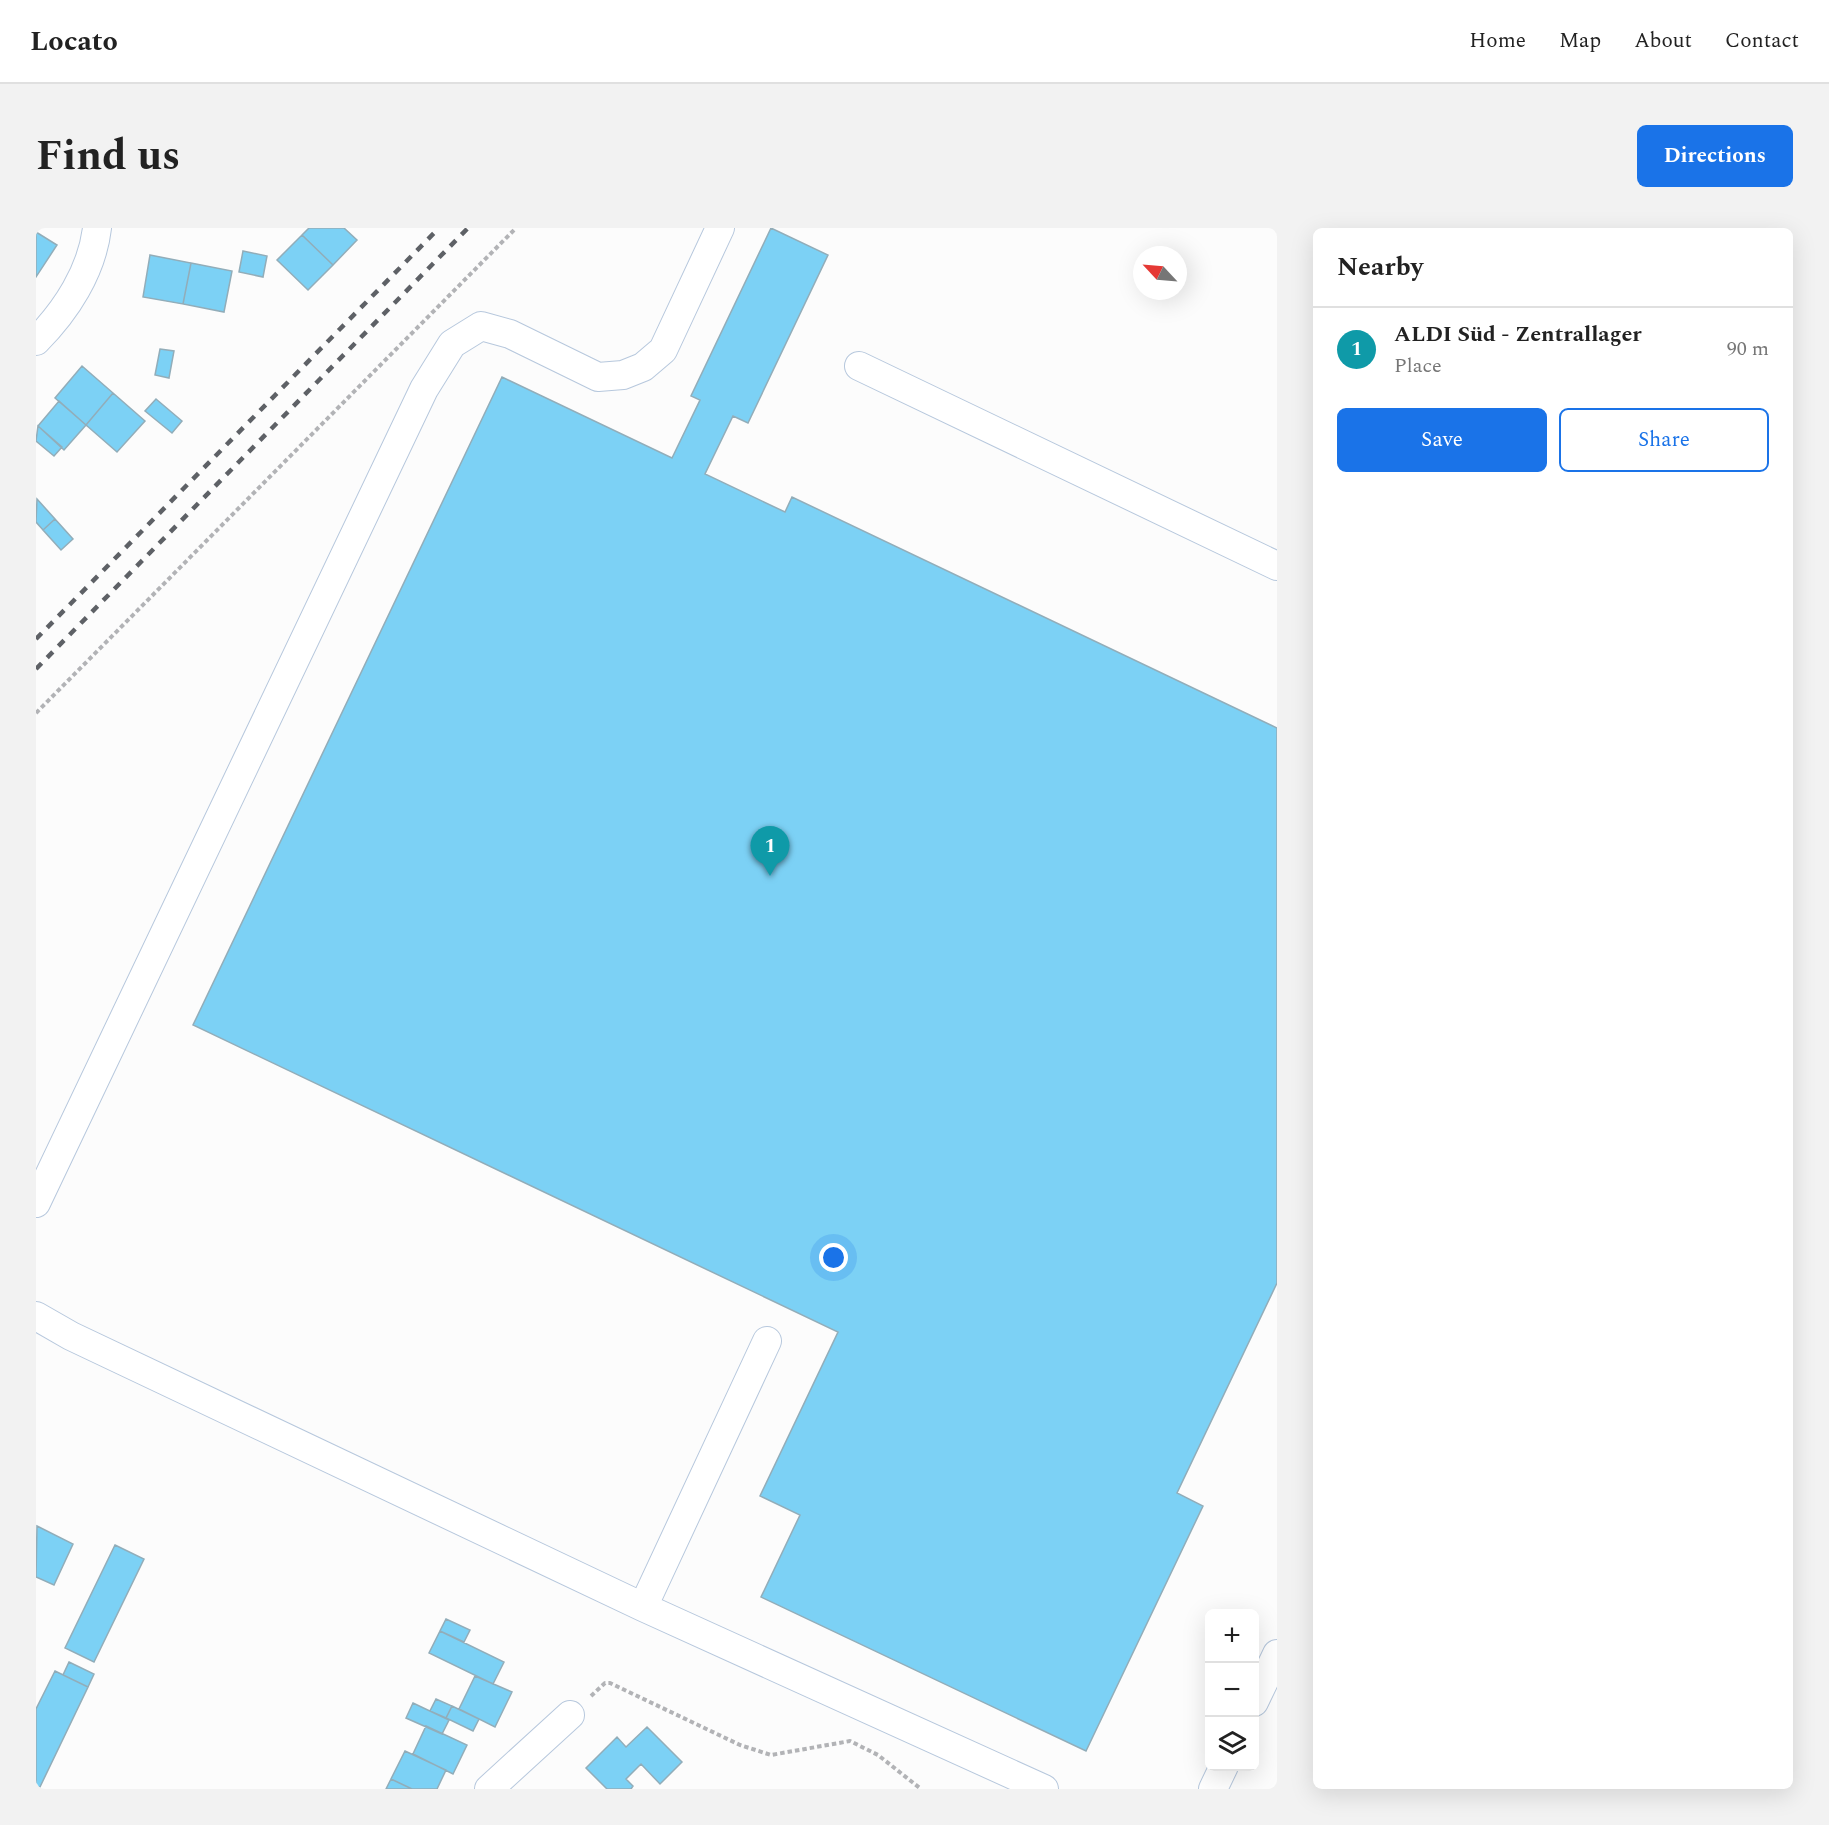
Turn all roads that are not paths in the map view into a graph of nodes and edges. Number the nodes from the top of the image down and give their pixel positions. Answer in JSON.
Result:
{"nodes":[{"id":1,"x":97,"y":228,"type":"edge"},
{"id":2,"x":720,"y":228,"type":"edge"},
{"id":3,"x":36,"y":341,"type":"edge"},
{"id":4,"x":859,"y":366,"type":"dead end"},
{"id":5,"x":1277,"y":566,"type":"edge"},
{"id":6,"x":36,"y":1203,"type":"edge"},
{"id":7,"x":36,"y":1316,"type":"edge"},
{"id":8,"x":767,"y":1341,"type":"dead end"},
{"id":9,"x":644,"y":1607,"type":"junction"},
{"id":10,"x":1277,"y":1654,"type":"edge"},
{"id":11,"x":1259,"y":1692,"type":"edge"},
{"id":12,"x":570,"y":1715,"type":"road end"},
{"id":13,"x":1222,"y":1771,"type":"edge"},
{"id":14,"x":489,"y":1789,"type":"edge"},
{"id":15,"x":1044,"y":1789,"type":"edge"},
{"id":16,"x":1213,"y":1789,"type":"edge"}],
"edges":[{"from":1,"to":3,"type":"street"},
{"from":2,"to":6,"type":"street"},
{"from":4,"to":5,"type":"street"},
{"from":7,"to":9,"type":"street"},
{"from":8,"to":9,"type":"street"},
{"from":9,"to":15,"type":"street"},
{"from":10,"to":11,"type":"street"},
{"from":12,"to":14,"type":"street"},
{"from":13,"to":16,"type":"street"}]}
